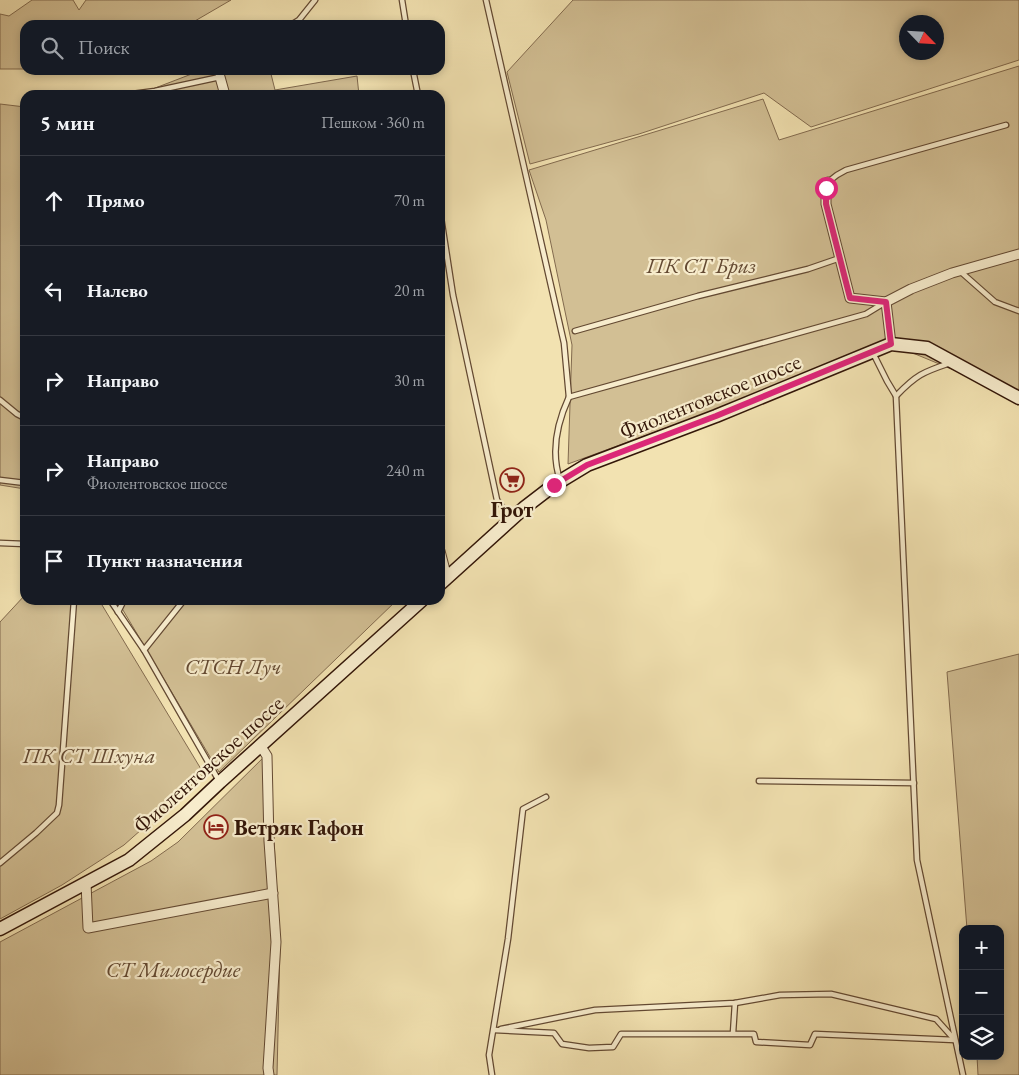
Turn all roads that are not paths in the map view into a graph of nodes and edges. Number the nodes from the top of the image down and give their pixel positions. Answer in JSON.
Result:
{"nodes":[{"id":1,"x":315,"y":0,"type":"edge"},
{"id":2,"x":402,"y":0,"type":"edge"},
{"id":3,"x":486,"y":0,"type":"edge"},
{"id":4,"x":299,"y":20,"type":"edge"},
{"id":5,"x":405,"y":20,"type":"edge"},
{"id":6,"x":414,"y":75,"type":"edge"},
{"id":7,"x":220,"y":77,"type":"joint"},
{"id":8,"x":155,"y":90,"type":"edge"},
{"id":9,"x":224,"y":90,"type":"edge"},
{"id":10,"x":417,"y":90,"type":"edge"},
{"id":11,"x":1006,"y":125,"type":"dead end"},
{"id":12,"x":828,"y":182,"type":"joint"},
{"id":13,"x":445,"y":243,"type":"edge"},
{"id":14,"x":1019,"y":254,"type":"edge"},
{"id":15,"x":840,"y":258,"type":"junction"},
{"id":16,"x":960,"y":271,"type":"junction"},
{"id":17,"x":886,"y":302,"type":"junction"},
{"id":18,"x":1019,"y":311,"type":"edge"},
{"id":19,"x":575,"y":332,"type":"dead end"},
{"id":20,"x":891,"y":344,"type":"junction"},
{"id":21,"x":873,"y":352,"type":"junction"},
{"id":22,"x":955,"y":362,"type":"junction"},
{"id":23,"x":896,"y":396,"type":"junction"},
{"id":24,"x":569,"y":397,"type":"junction"},
{"id":25,"x":1019,"y":398,"type":"edge"},
{"id":26,"x":0,"y":400,"type":"edge"},
{"id":27,"x":20,"y":416,"type":"edge"},
{"id":28,"x":0,"y":480,"type":"edge"},
{"id":29,"x":560,"y":481,"type":"junction"},
{"id":30,"x":20,"y":482,"type":"edge"},
{"id":31,"x":511,"y":519,"type":"junction"},
{"id":32,"x":0,"y":543,"type":"edge"},
{"id":33,"x":20,"y":544,"type":"edge"},
{"id":34,"x":445,"y":580,"type":"edge"},
{"id":35,"x":74,"y":605,"type":"edge"},
{"id":36,"x":113,"y":605,"type":"edge"},
{"id":37,"x":122,"y":605,"type":"edge"},
{"id":38,"x":180,"y":605,"type":"edge"},
{"id":39,"x":416,"y":605,"type":"edge"},
{"id":40,"x":118,"y":612,"type":"junction"},
{"id":41,"x":144,"y":650,"type":"junction"},
{"id":42,"x":260,"y":745,"type":"junction"},
{"id":43,"x":759,"y":781,"type":"dead end"},
{"id":44,"x":220,"y":782,"type":"junction"},
{"id":45,"x":914,"y":783,"type":"junction"},
{"id":46,"x":546,"y":797,"type":"dead end"},
{"id":47,"x":0,"y":863,"type":"edge"},
{"id":48,"x":86,"y":883,"type":"junction"},
{"id":49,"x":273,"y":893,"type":"junction"},
{"id":50,"x":0,"y":929,"type":"edge"},
{"id":51,"x":735,"y":1003,"type":"junction"},
{"id":52,"x":494,"y":1030,"type":"junction"},
{"id":53,"x":733,"y":1033,"type":"junction"},
{"id":54,"x":955,"y":1040,"type":"junction"},
{"id":55,"x":269,"y":1075,"type":"edge"},
{"id":56,"x":492,"y":1075,"type":"edge"},
{"id":57,"x":963,"y":1075,"type":"edge"}],
"edges":[{"from":1,"to":4,"type":"lane"},
{"from":2,"to":5,"type":"lane"},
{"from":3,"to":24,"type":"lane"},
{"from":6,"to":10,"type":"lane"},
{"from":7,"to":8,"type":"lane"},
{"from":7,"to":9,"type":"street"},
{"from":11,"to":12,"type":"lane"},
{"from":12,"to":15,"type":"street"},
{"from":13,"to":31,"type":"lane"},
{"from":14,"to":16,"type":"street"},
{"from":15,"to":17,"type":"street"},
{"from":15,"to":19,"type":"lane"},
{"from":16,"to":17,"type":"street"},
{"from":16,"to":18,"type":"lane"},
{"from":17,"to":20,"type":"street"},
{"from":17,"to":24,"type":"lane"},
{"from":20,"to":21,"type":"main road","name":"Фиолентовское шоссе"},
{"from":20,"to":22,"type":"main road"},
{"from":21,"to":23,"type":"lane"},
{"from":21,"to":29,"type":"main road","name":"Фиолентовское шоссе"},
{"from":22,"to":23,"type":"lane"},
{"from":22,"to":25,"type":"main road"},
{"from":23,"to":45,"type":"lane"},
{"from":24,"to":29,"type":"lane"},
{"from":26,"to":27,"type":"lane"},
{"from":28,"to":30,"type":"lane"},
{"from":29,"to":31,"type":"main road","name":"Фиолентовское шоссе"},
{"from":31,"to":34,"type":"main road","name":"Фиолентовское шоссе"},
{"from":32,"to":33,"type":"lane"},
{"from":35,"to":47,"type":"lane"},
{"from":36,"to":40,"type":"lane"},
{"from":37,"to":40,"type":"lane"},
{"from":38,"to":41,"type":"lane"},
{"from":39,"to":42,"type":"main road","name":"Фиолентовское шоссе"},
{"from":40,"to":41,"type":"lane"},
{"from":41,"to":44,"type":"lane"},
{"from":42,"to":44,"type":"main road","name":"Фиолентовское шоссе"},
{"from":42,"to":49,"type":"street"},
{"from":43,"to":45,"type":"lane"},
{"from":44,"to":48,"type":"main road","name":"Фиолентовское шоссе"},
{"from":45,"to":54,"type":"lane"},
{"from":46,"to":52,"type":"lane"},
{"from":48,"to":49,"type":"street"},
{"from":48,"to":50,"type":"main road","name":"Фиолентовское шоссе"},
{"from":49,"to":55,"type":"street"},
{"from":51,"to":52,"type":"lane"},
{"from":51,"to":53,"type":"lane"},
{"from":51,"to":54,"type":"lane"},
{"from":52,"to":53,"type":"lane"},
{"from":52,"to":56,"type":"lane"},
{"from":53,"to":54,"type":"lane"},
{"from":54,"to":57,"type":"lane"}]}
